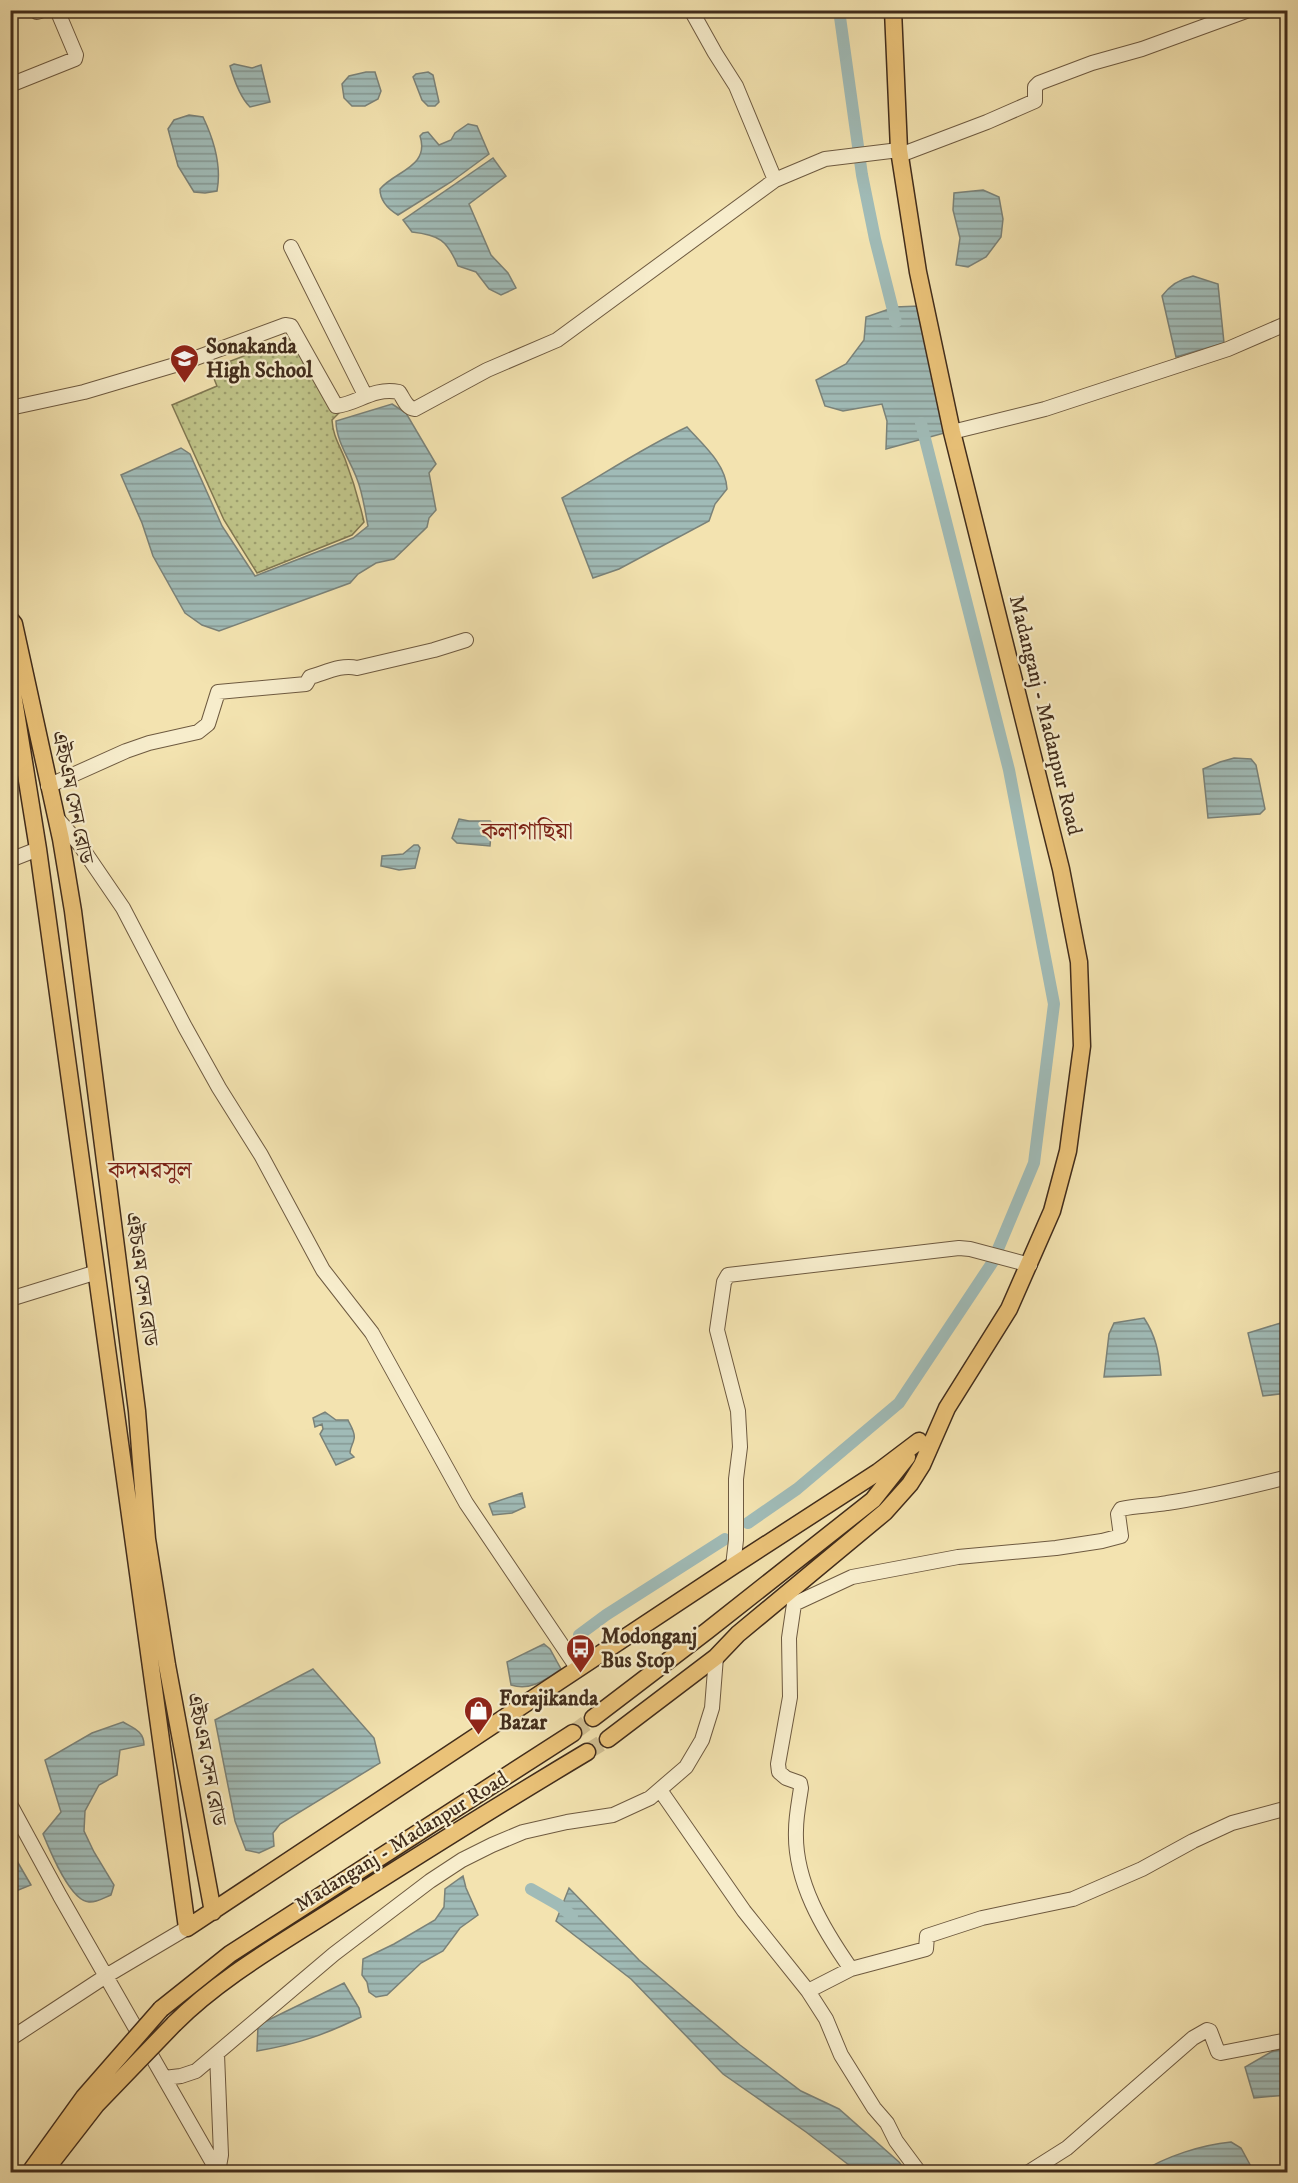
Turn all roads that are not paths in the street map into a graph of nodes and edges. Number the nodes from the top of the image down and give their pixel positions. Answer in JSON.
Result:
{"nodes":[{"id":1,"x":35,"y":10,"type":"edge"},
{"id":2,"x":43,"y":10,"type":"edge"},
{"id":3,"x":57,"y":10,"type":"edge"},
{"id":4,"x":691,"y":10,"type":"edge"},
{"id":5,"x":893,"y":10,"type":"edge"},
{"id":6,"x":1248,"y":11,"type":"edge"},
{"id":7,"x":10,"y":85,"type":"edge"},
{"id":8,"x":897,"y":152,"type":"junction"},
{"id":9,"x":775,"y":180,"type":"junction"},
{"id":10,"x":291,"y":247,"type":"dead end"},
{"id":11,"x":1287,"y":323,"type":"edge"},
{"id":12,"x":365,"y":395,"type":"junction"},
{"id":13,"x":10,"y":408,"type":"edge"},
{"id":14,"x":952,"y":432,"type":"junction"},
{"id":15,"x":10,"y":619,"type":"edge"},
{"id":16,"x":466,"y":640,"type":"dead end"},
{"id":17,"x":10,"y":675,"type":"edge"},
{"id":18,"x":48,"y":786,"type":"junction"},
{"id":19,"x":32,"y":807,"type":"junction"},
{"id":20,"x":53,"y":809,"type":"junction"},
{"id":21,"x":38,"y":849,"type":"junction"},
{"id":22,"x":10,"y":860,"type":"edge"},
{"id":23,"x":1030,"y":1265,"type":"junction"},
{"id":24,"x":97,"y":1272,"type":"junction"},
{"id":25,"x":10,"y":1299,"type":"edge"},
{"id":26,"x":947,"y":1408,"type":"junction"},
{"id":27,"x":919,"y":1441,"type":"junction"},
{"id":28,"x":1287,"y":1477,"type":"edge"},
{"id":29,"x":733,"y":1566,"type":"junction"},
{"id":30,"x":716,"y":1657,"type":"junction"},
{"id":31,"x":578,"y":1669,"type":"junction"},
{"id":32,"x":593,"y":1718,"type":"tunnel mouth"},
{"id":33,"x":573,"y":1733,"type":"tunnel mouth"},
{"id":34,"x":608,"y":1739,"type":"tunnel mouth"},
{"id":35,"x":587,"y":1752,"type":"tunnel mouth"},
{"id":36,"x":660,"y":1790,"type":"junction"},
{"id":37,"x":10,"y":1804,"type":"edge"},
{"id":38,"x":1287,"y":1808,"type":"edge"},
{"id":39,"x":213,"y":1912,"type":"junction"},
{"id":40,"x":187,"y":1928,"type":"junction"},
{"id":41,"x":851,"y":1969,"type":"junction"},
{"id":42,"x":106,"y":1976,"type":"junction"},
{"id":43,"x":808,"y":1991,"type":"junction"},
{"id":44,"x":10,"y":2039,"type":"edge"},
{"id":45,"x":1287,"y":2040,"type":"edge"},
{"id":46,"x":217,"y":2054,"type":"junction"},
{"id":47,"x":164,"y":2078,"type":"junction"},
{"id":48,"x":30,"y":2172,"type":"edge"},
{"id":49,"x":44,"y":2172,"type":"edge"},
{"id":50,"x":218,"y":2172,"type":"edge"},
{"id":51,"x":920,"y":2172,"type":"edge"},
{"id":52,"x":1029,"y":2172,"type":"edge"}],
"edges":[{"from":1,"to":2,"type":"street"},
{"from":3,"to":7,"type":"street"},
{"from":4,"to":9,"type":"street"},
{"from":5,"to":8,"type":"main road","name":"Madanganj - Madanpur Road"},
{"from":6,"to":8,"type":"street"},
{"from":8,"to":9,"type":"street"},
{"from":8,"to":14,"type":"main road","name":"Madanganj - Madanpur Road"},
{"from":9,"to":12,"type":"street"},
{"from":10,"to":12,"type":"street"},
{"from":11,"to":14,"type":"street"},
{"from":12,"to":13,"type":"street"},
{"from":14,"to":23,"type":"main road","name":"Madanganj - Madanpur Road"},
{"from":15,"to":18,"type":"main road","name":"এইচএম সেন রোড"},
{"from":16,"to":18,"type":"street"},
{"from":17,"to":19,"type":"main road","name":"এইচএম সেন রোড"},
{"from":18,"to":20,"type":"main road","name":"এইচএম সেন রোড"},
{"from":19,"to":20,"type":"main road"},
{"from":19,"to":21,"type":"main road","name":"এইচএম সেন রোড"},
{"from":20,"to":31,"type":"street"},
{"from":20,"to":39,"type":"main road","name":"এইচএম সেন রোড"},
{"from":21,"to":22,"type":"street"},
{"from":21,"to":24,"type":"main road","name":"এইচএম সেন রোড"},
{"from":23,"to":26,"type":"main road","name":"Madanganj - Madanpur Road"},
{"from":23,"to":29,"type":"street"},
{"from":24,"to":25,"type":"street"},
{"from":24,"to":40,"type":"main road","name":"এইচএম সেন রোড"},
{"from":26,"to":27,"type":"main road","name":"Madanganj - Madanpur Road"},
{"from":26,"to":30,"type":"main road","name":"Madanganj - Madanpur Road"},
{"from":27,"to":29,"type":"main road"},
{"from":27,"to":32,"type":"main road","name":"Madanganj - Madanpur Road"},
{"from":28,"to":41,"type":"street"},
{"from":29,"to":31,"type":"main road"},
{"from":30,"to":34,"type":"main road","name":"Madanganj - Madanpur Road"},
{"from":30,"to":36,"type":"street"},
{"from":31,"to":39,"type":"main road"},
{"from":33,"to":48,"type":"main road","name":"Madanganj - Madanpur Road","bridge":true},
{"from":35,"to":49,"type":"main road","name":"Madanganj - Madanpur Road","bridge":true},
{"from":36,"to":43,"type":"street"},
{"from":36,"to":46,"type":"street"},
{"from":37,"to":42,"type":"street"},
{"from":38,"to":41,"type":"street"},
{"from":39,"to":40,"type":"main road"},
{"from":40,"to":42,"type":"street"},
{"from":41,"to":43,"type":"street"},
{"from":42,"to":44,"type":"street"},
{"from":42,"to":47,"type":"street"},
{"from":43,"to":51,"type":"street"},
{"from":45,"to":52,"type":"street"},
{"from":46,"to":47,"type":"street"},
{"from":46,"to":50,"type":"street"},
{"from":47,"to":50,"type":"street"}]}
